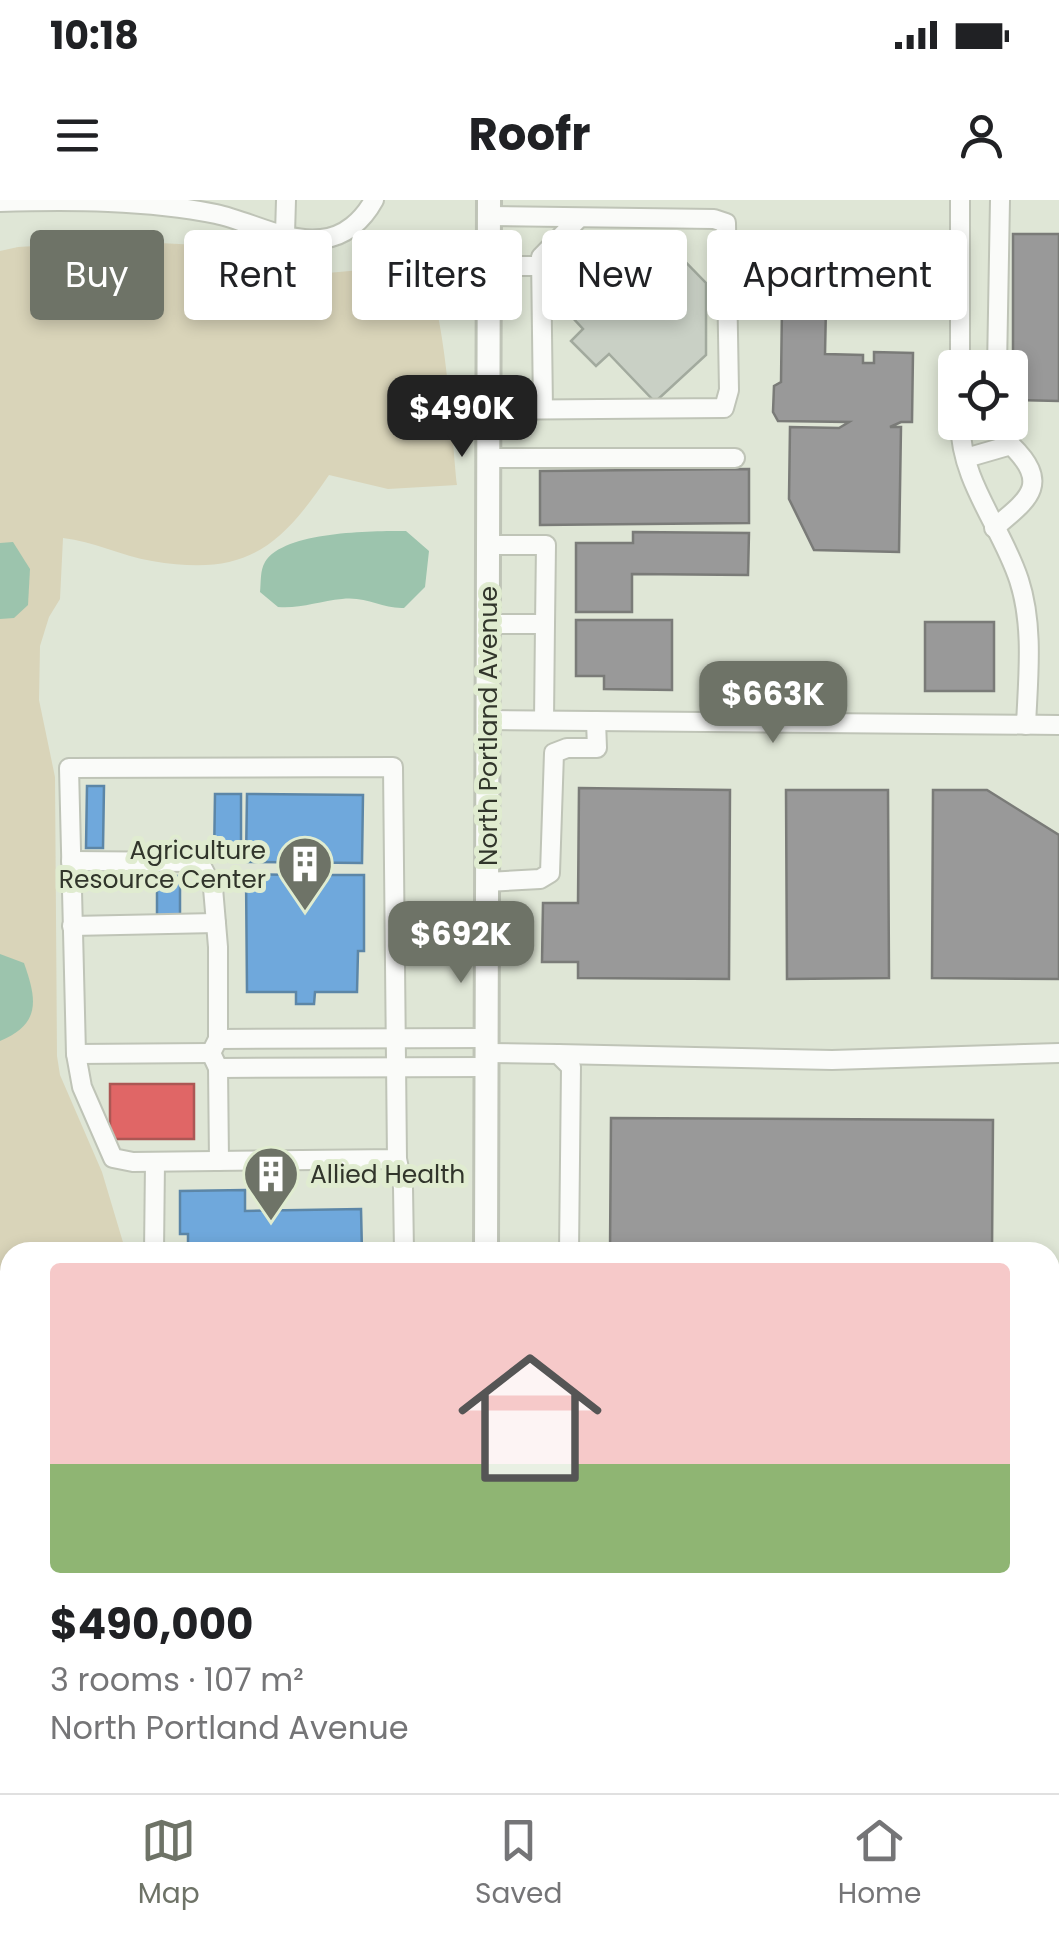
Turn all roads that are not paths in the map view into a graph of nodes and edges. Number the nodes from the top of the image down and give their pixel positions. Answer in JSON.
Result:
{"nodes":[{"id":1,"x":286,"y":200,"type":"edge"},
{"id":2,"x":374,"y":200,"type":"edge"},
{"id":3,"x":960,"y":200,"type":"edge"},
{"id":4,"x":1000,"y":200,"type":"edge"},
{"id":5,"x":0,"y":202,"type":"edge"},
{"id":6,"x":489,"y":208,"type":"edge"},
{"id":7,"x":578,"y":218,"type":"junction"},
{"id":8,"x":272,"y":230,"type":"edge"},
{"id":9,"x":285,"y":230,"type":"edge"},
{"id":10,"x":332,"y":236,"type":"edge"},
{"id":11,"x":522,"y":266,"type":"edge"},
{"id":12,"x":541,"y":266,"type":"junction"},
{"id":13,"x":489,"y":320,"type":"edge"},
{"id":14,"x":960,"y":350,"type":"edge"},
{"id":15,"x":997,"y":350,"type":"edge"},
{"id":16,"x":488,"y":410,"type":"junction"},
{"id":17,"x":544,"y":410,"type":"junction"},
{"id":18,"x":963,"y":440,"type":"edge"},
{"id":19,"x":1008,"y":440,"type":"edge"},
{"id":20,"x":1011,"y":444,"type":"junction"},
{"id":21,"x":488,"y":458,"type":"junction"},
{"id":22,"x":735,"y":458,"type":"dead end"},
{"id":23,"x":966,"y":458,"type":"junction"},
{"id":24,"x":994,"y":528,"type":"junction"},
{"id":25,"x":488,"y":544,"type":"junction"},
{"id":26,"x":488,"y":624,"type":"junction"},
{"id":27,"x":545,"y":624,"type":"junction"},
{"id":28,"x":488,"y":720,"type":"junction"},
{"id":29,"x":544,"y":720,"type":"junction"},
{"id":30,"x":596,"y":721,"type":"junction"},
{"id":31,"x":1059,"y":725,"type":"edge"},
{"id":32,"x":1026,"y":726,"type":"junction"},
{"id":33,"x":71,"y":861,"type":"junction"},
{"id":34,"x":487,"y":882,"type":"junction"},
{"id":35,"x":216,"y":923,"type":"junction"},
{"id":36,"x":72,"y":926,"type":"junction"},
{"id":37,"x":395,"y":1038,"type":"junction"},
{"id":38,"x":216,"y":1053,"type":"junction"},
{"id":39,"x":487,"y":1053,"type":"junction"},
{"id":40,"x":1059,"y":1053,"type":"edge"},
{"id":41,"x":76,"y":1054,"type":"junction"},
{"id":42,"x":540,"y":1054,"type":"junction"},
{"id":43,"x":396,"y":1066,"type":"junction"},
{"id":44,"x":397,"y":1159,"type":"junction"},
{"id":45,"x":218,"y":1161,"type":"junction"},
{"id":46,"x":155,"y":1162,"type":"junction"},
{"id":47,"x":154,"y":1242,"type":"edge"},
{"id":48,"x":404,"y":1242,"type":"edge"},
{"id":49,"x":486,"y":1242,"type":"edge"},
{"id":50,"x":570,"y":1242,"type":"edge"}],
"edges":[{"from":1,"to":9,"type":"street"},
{"from":2,"to":10,"type":"street"},
{"from":3,"to":14,"type":"street"},
{"from":4,"to":15,"type":"street"},
{"from":5,"to":8,"type":"street"},
{"from":6,"to":7,"type":"street"},
{"from":7,"to":12,"type":"street"},
{"from":7,"to":17,"type":"street"},
{"from":11,"to":12,"type":"street"},
{"from":12,"to":17,"type":"street"},
{"from":13,"to":16,"type":"main road","name":"North Portland Avenue"},
{"from":16,"to":17,"type":"street"},
{"from":16,"to":21,"type":"main road","name":"North Portland Avenue"},
{"from":18,"to":23,"type":"street"},
{"from":19,"to":20,"type":"street"},
{"from":20,"to":23,"type":"street"},
{"from":20,"to":24,"type":"street"},
{"from":21,"to":22,"type":"street"},
{"from":21,"to":25,"type":"main road","name":"North Portland Avenue"},
{"from":23,"to":24,"type":"street"},
{"from":24,"to":32,"type":"street"},
{"from":25,"to":26,"type":"main road","name":"North Portland Avenue"},
{"from":25,"to":27,"type":"street"},
{"from":26,"to":27,"type":"street"},
{"from":26,"to":28,"type":"main road","name":"North Portland Avenue"},
{"from":27,"to":29,"type":"street"},
{"from":28,"to":29,"type":"street"},
{"from":28,"to":34,"type":"main road","name":"North Portland Avenue"},
{"from":29,"to":30,"type":"street"},
{"from":30,"to":32,"type":"street"},
{"from":30,"to":34,"type":"street"},
{"from":31,"to":32,"type":"street"},
{"from":33,"to":35,"type":"street"},
{"from":33,"to":36,"type":"street"},
{"from":33,"to":37,"type":"street"},
{"from":34,"to":39,"type":"main road","name":"North Portland Avenue"},
{"from":35,"to":36,"type":"street"},
{"from":35,"to":38,"type":"street"},
{"from":36,"to":41,"type":"street"},
{"from":37,"to":38,"type":"street"},
{"from":37,"to":39,"type":"street"},
{"from":37,"to":43,"type":"street"},
{"from":38,"to":41,"type":"street"},
{"from":38,"to":43,"type":"street"},
{"from":38,"to":45,"type":"street"},
{"from":39,"to":42,"type":"street"},
{"from":39,"to":43,"type":"street"},
{"from":39,"to":49,"type":"main road","name":"North Portland Avenue"},
{"from":40,"to":42,"type":"street"},
{"from":41,"to":46,"type":"street"},
{"from":42,"to":50,"type":"street"},
{"from":43,"to":44,"type":"street"},
{"from":44,"to":45,"type":"street"},
{"from":44,"to":48,"type":"street"},
{"from":45,"to":46,"type":"street"},
{"from":46,"to":47,"type":"street"}]}
